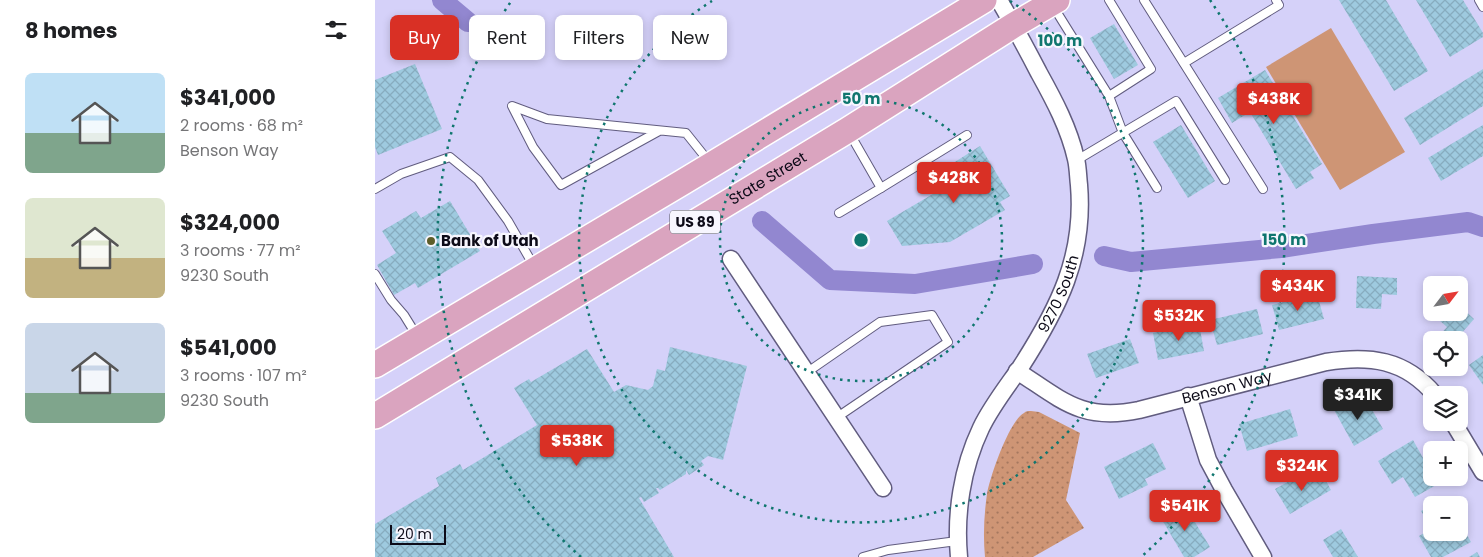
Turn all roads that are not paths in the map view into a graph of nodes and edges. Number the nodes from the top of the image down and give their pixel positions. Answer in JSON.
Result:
{"nodes":[{"id":1,"x":984,"y":0,"type":"edge"},
{"id":2,"x":999,"y":0,"type":"edge"},
{"id":3,"x":1109,"y":0,"type":"edge"},
{"id":4,"x":1144,"y":0,"type":"edge"},
{"id":5,"x":1277,"y":0,"type":"edge"},
{"id":6,"x":1479,"y":0,"type":"edge"},
{"id":7,"x":1054,"y":2,"type":"edge"},
{"id":8,"x":1483,"y":7,"type":"edge"},
{"id":9,"x":1014,"y":25,"type":"junction"},
{"id":10,"x":1183,"y":63,"type":"junction"},
{"id":11,"x":1109,"y":96,"type":"junction"},
{"id":12,"x":848,"y":130,"type":"junction"},
{"id":13,"x":659,"y":131,"type":"junction"},
{"id":14,"x":1123,"y":133,"type":"junction"},
{"id":15,"x":967,"y":135,"type":"dead end"},
{"id":16,"x":1077,"y":160,"type":"junction"},
{"id":17,"x":711,"y":164,"type":"junction"},
{"id":18,"x":1225,"y":180,"type":"dead end"},
{"id":19,"x":881,"y":188,"type":"junction"},
{"id":20,"x":1157,"y":188,"type":"dead end"},
{"id":21,"x":375,"y":189,"type":"edge"},
{"id":22,"x":1263,"y":190,"type":"dead end"},
{"id":23,"x":839,"y":213,"type":"dead end"},
{"id":24,"x":731,"y":259,"type":"dead end"},
{"id":25,"x":536,"y":270,"type":"junction"},
{"id":26,"x":375,"y":274,"type":"edge"},
{"id":27,"x":419,"y":338,"type":"junction"},
{"id":28,"x":375,"y":365,"type":"edge"},
{"id":29,"x":1017,"y":371,"type":"junction"},
{"id":30,"x":806,"y":373,"type":"junction"},
{"id":31,"x":1426,"y":386,"type":"edge"},
{"id":32,"x":1188,"y":396,"type":"junction"},
{"id":33,"x":375,"y":416,"type":"edge"},
{"id":34,"x":836,"y":418,"type":"junction"},
{"id":35,"x":1458,"y":431,"type":"edge"},
{"id":36,"x":1483,"y":472,"type":"edge"},
{"id":37,"x":883,"y":488,"type":"dead end"},
{"id":38,"x":958,"y":549,"type":"edge"},
{"id":39,"x":863,"y":557,"type":"edge"},
{"id":40,"x":1263,"y":557,"type":"edge"}],
"edges":[{"from":1,"to":17,"type":"main road","number":"US 89"},
{"from":2,"to":9,"type":"street","name":"9270 South"},
{"from":3,"to":11,"type":"lane"},
{"from":4,"to":10,"type":"lane"},
{"from":5,"to":10,"type":"lane"},
{"from":6,"to":8,"type":"lane"},
{"from":7,"to":9,"type":"main road","name":"State Street","number":"US 89"},
{"from":7,"to":11,"type":"lane"},
{"from":9,"to":12,"type":"main road","name":"State Street","number":"US 89"},
{"from":9,"to":16,"type":"street","name":"9270 South"},
{"from":10,"to":22,"type":"lane"},
{"from":11,"to":14,"type":"lane"},
{"from":12,"to":19,"type":"lane"},
{"from":12,"to":33,"type":"main road","name":"State Street","number":"US 89"},
{"from":13,"to":13,"type":"lane"},
{"from":13,"to":17,"type":"lane"},
{"from":14,"to":16,"type":"lane"},
{"from":14,"to":18,"type":"lane"},
{"from":14,"to":20,"type":"lane"},
{"from":15,"to":19,"type":"lane"},
{"from":16,"to":29,"type":"street","name":"9270 South"},
{"from":17,"to":25,"type":"main road","number":"US 89"},
{"from":19,"to":23,"type":"lane"},
{"from":21,"to":25,"type":"lane"},
{"from":24,"to":30,"type":"street"},
{"from":25,"to":27,"type":"main road","number":"US 89"},
{"from":26,"to":27,"type":"lane"},
{"from":27,"to":28,"type":"main road","number":"US 89"},
{"from":29,"to":32,"type":"street","name":"Benson Way"},
{"from":29,"to":38,"type":"street","name":"9270 South"},
{"from":30,"to":34,"type":"street"},
{"from":30,"to":34,"type":"lane"},
{"from":31,"to":32,"type":"street","name":"Benson Way"},
{"from":32,"to":40,"type":"street"},
{"from":34,"to":37,"type":"street"},
{"from":35,"to":36,"type":"street"},
{"from":38,"to":39,"type":"lane"}]}
